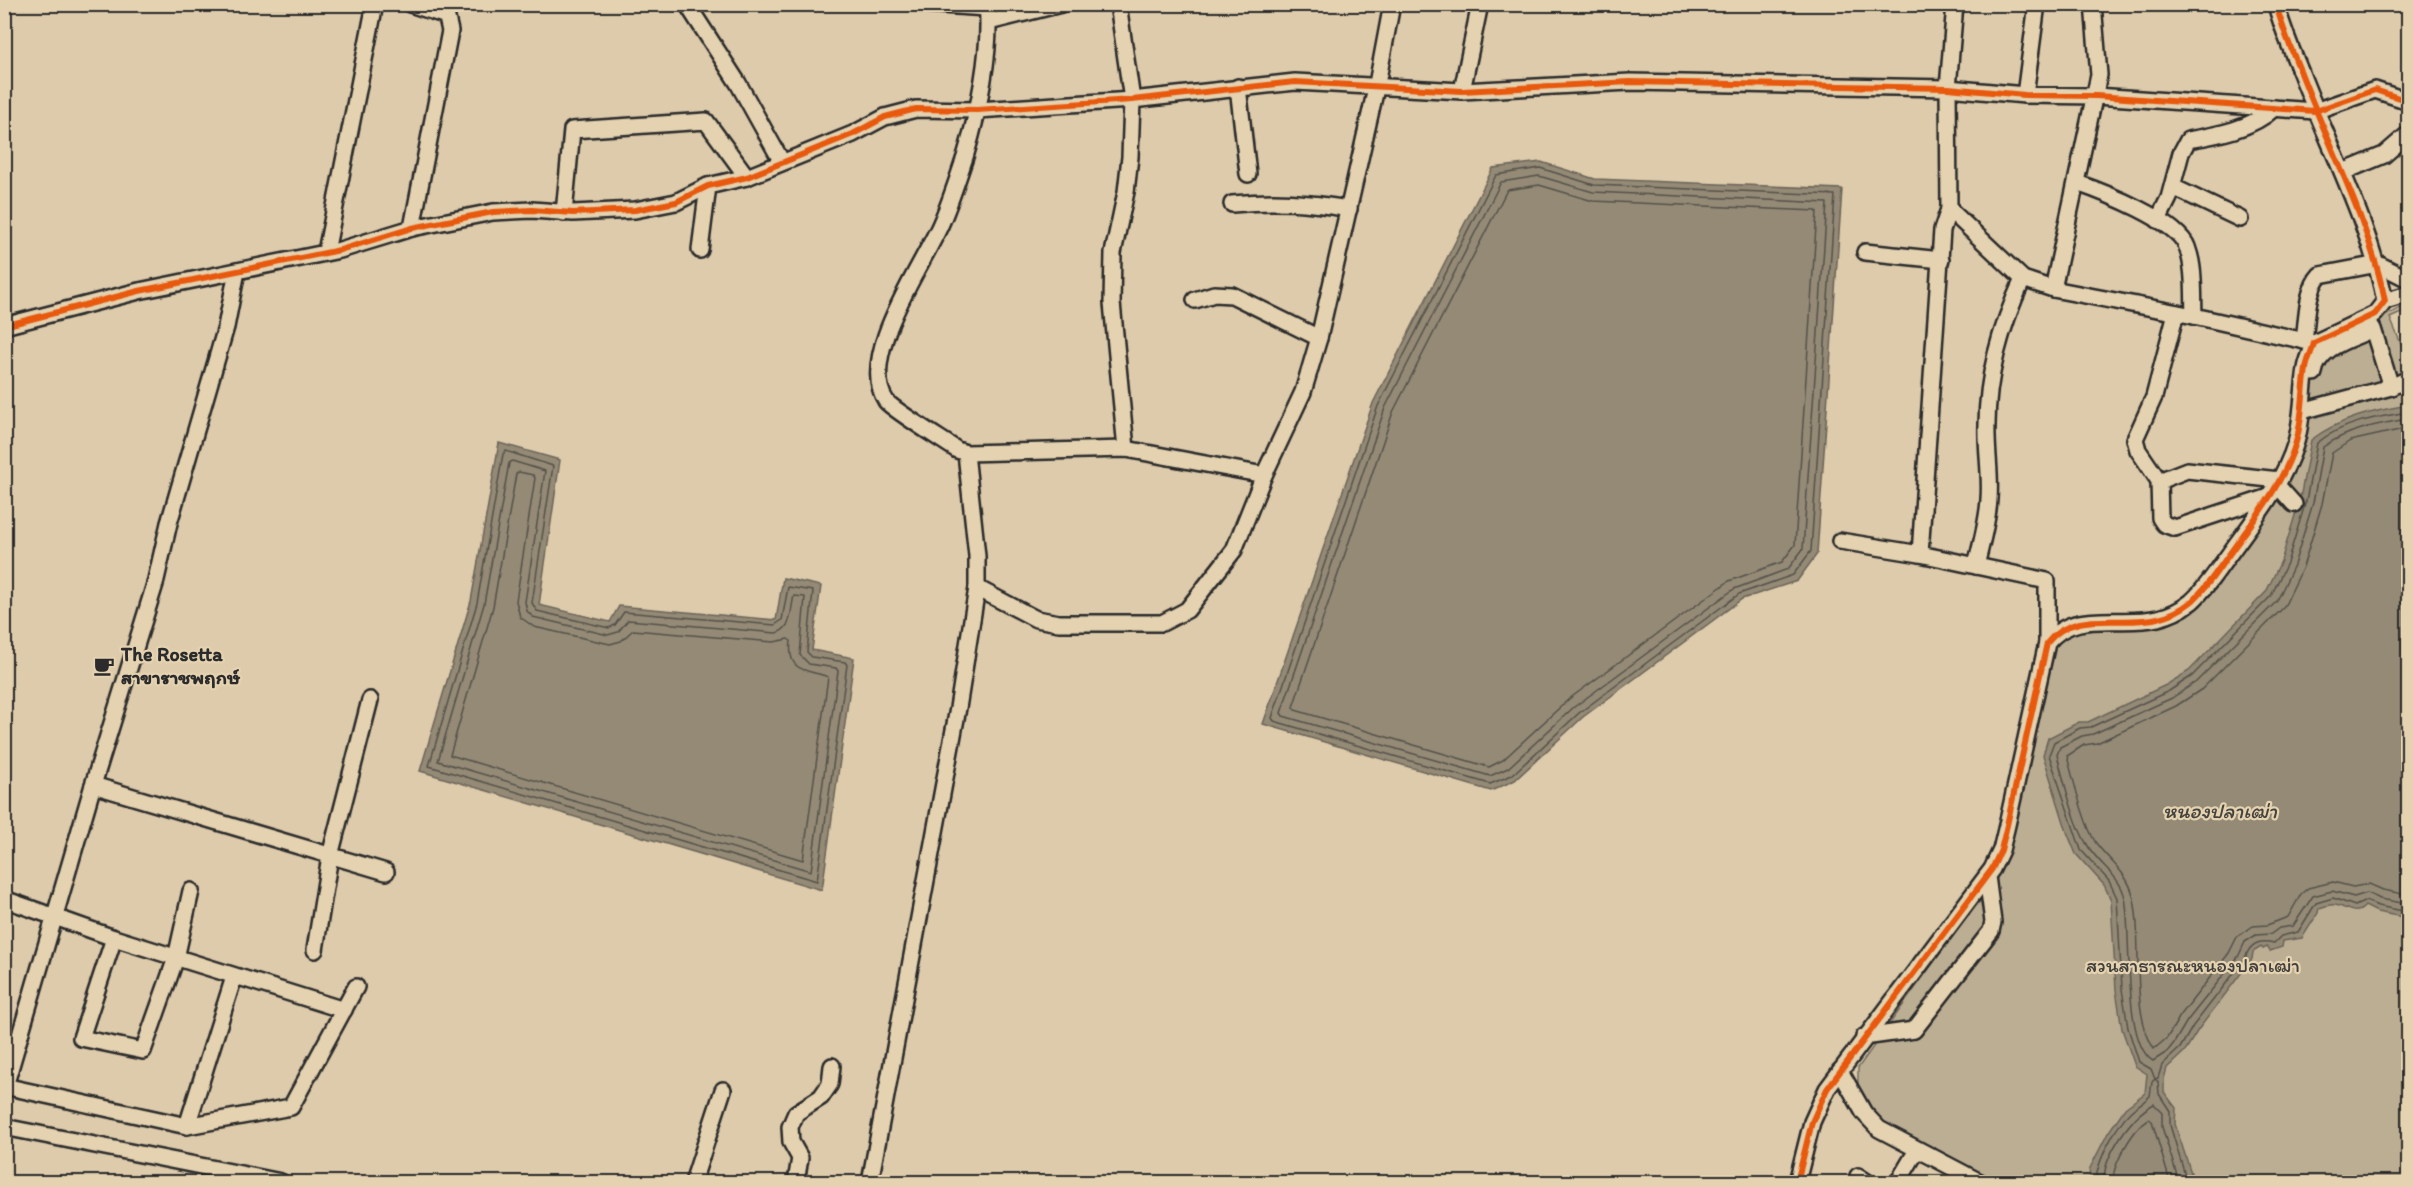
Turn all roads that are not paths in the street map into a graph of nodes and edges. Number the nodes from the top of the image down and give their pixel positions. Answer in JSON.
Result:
{"nodes":[{"id":1,"x":375,"y":4,"type":"edge"},
{"id":2,"x":410,"y":4,"type":"edge"},
{"id":3,"x":687,"y":4,"type":"edge"},
{"id":4,"x":925,"y":4,"type":"edge"},
{"id":5,"x":1061,"y":4,"type":"edge"},
{"id":6,"x":1118,"y":4,"type":"edge"},
{"id":7,"x":1392,"y":4,"type":"edge"},
{"id":8,"x":1480,"y":4,"type":"edge"},
{"id":9,"x":1955,"y":4,"type":"edge"},
{"id":10,"x":2037,"y":4,"type":"edge"},
{"id":11,"x":2093,"y":4,"type":"edge"},
{"id":12,"x":2276,"y":4,"type":"edge"},
{"id":13,"x":987,"y":11,"type":"edge"},
{"id":14,"x":1377,"y":84,"type":"junction"},
{"id":15,"x":1238,"y":87,"type":"junction"},
{"id":16,"x":1948,"y":88,"type":"junction"},
{"id":17,"x":1462,"y":91,"type":"junction"},
{"id":18,"x":2025,"y":95,"type":"junction"},
{"id":19,"x":2096,"y":96,"type":"junction"},
{"id":20,"x":1132,"y":100,"type":"junction"},
{"id":21,"x":2409,"y":101,"type":"edge"},
{"id":22,"x":2274,"y":108,"type":"junction"},
{"id":23,"x":977,"y":110,"type":"junction"},
{"id":24,"x":2315,"y":111,"type":"junction"},
{"id":25,"x":2409,"y":137,"type":"edge"},
{"id":26,"x":782,"y":162,"type":"junction"},
{"id":27,"x":2343,"y":172,"type":"junction"},
{"id":28,"x":1248,"y":174,"type":"dead end"},
{"id":29,"x":747,"y":177,"type":"junction"},
{"id":30,"x":2077,"y":183,"type":"junction"},
{"id":31,"x":708,"y":186,"type":"junction"},
{"id":32,"x":2173,"y":187,"type":"junction"},
{"id":33,"x":1232,"y":204,"type":"dead end"},
{"id":34,"x":1349,"y":209,"type":"junction"},
{"id":35,"x":1949,"y":209,"type":"junction"},
{"id":36,"x":564,"y":213,"type":"junction"},
{"id":37,"x":2240,"y":219,"type":"dead end"},
{"id":38,"x":2158,"y":220,"type":"junction"},
{"id":39,"x":412,"y":228,"type":"junction"},
{"id":40,"x":700,"y":250,"type":"dead end"},
{"id":41,"x":326,"y":252,"type":"junction"},
{"id":42,"x":1865,"y":252,"type":"dead end"},
{"id":43,"x":1941,"y":260,"type":"junction"},
{"id":44,"x":2378,"y":264,"type":"junction"},
{"id":45,"x":237,"y":271,"type":"junction"},
{"id":46,"x":2023,"y":279,"type":"junction"},
{"id":47,"x":2409,"y":279,"type":"edge"},
{"id":48,"x":2053,"y":289,"type":"junction"},
{"id":49,"x":2409,"y":294,"type":"edge"},
{"id":50,"x":1196,"y":300,"type":"dead end"},
{"id":51,"x":2385,"y":301,"type":"junction"},
{"id":52,"x":2176,"y":313,"type":"junction"},
{"id":53,"x":2194,"y":316,"type":"junction"},
{"id":54,"x":2374,"y":322,"type":"junction"},
{"id":55,"x":4,"y":326,"type":"edge"},
{"id":56,"x":1319,"y":338,"type":"junction"},
{"id":57,"x":2309,"y":342,"type":"junction"},
{"id":58,"x":2409,"y":379,"type":"edge"},
{"id":59,"x":2391,"y":387,"type":"junction"},
{"id":60,"x":2307,"y":410,"type":"junction"},
{"id":61,"x":1126,"y":449,"type":"junction"},
{"id":62,"x":966,"y":453,"type":"junction"},
{"id":63,"x":1264,"y":475,"type":"junction"},
{"id":64,"x":2159,"y":481,"type":"junction"},
{"id":65,"x":2275,"y":487,"type":"junction"},
{"id":66,"x":2294,"y":504,"type":"dead end"},
{"id":67,"x":1840,"y":541,"type":"dead end"},
{"id":68,"x":1920,"y":554,"type":"junction"},
{"id":69,"x":1976,"y":566,"type":"junction"},
{"id":70,"x":977,"y":588,"type":"junction"},
{"id":71,"x":2047,"y":643,"type":"junction"},
{"id":72,"x":370,"y":700,"type":"dead end"},
{"id":73,"x":93,"y":785,"type":"junction"},
{"id":74,"x":330,"y":855,"type":"junction"},
{"id":75,"x":386,"y":872,"type":"dead end"},
{"id":76,"x":1987,"y":876,"type":"junction"},
{"id":77,"x":191,"y":891,"type":"dead end"},
{"id":78,"x":4,"y":899,"type":"edge"},
{"id":79,"x":56,"y":918,"type":"junction"},
{"id":80,"x":114,"y":938,"type":"junction"},
{"id":81,"x":315,"y":950,"type":"dead end"},
{"id":82,"x":176,"y":958,"type":"junction"},
{"id":83,"x":234,"y":977,"type":"junction"},
{"id":84,"x":356,"y":987,"type":"dead end"},
{"id":85,"x":344,"y":1010,"type":"junction"},
{"id":86,"x":1864,"y":1037,"type":"junction"},
{"id":87,"x":832,"y":1066,"type":"dead end"},
{"id":88,"x":1840,"y":1071,"type":"junction"},
{"id":89,"x":5,"y":1088,"type":"edge"},
{"id":90,"x":723,"y":1090,"type":"dead end"},
{"id":91,"x":187,"y":1126,"type":"junction"},
{"id":92,"x":4,"y":1127,"type":"edge"},
{"id":93,"x":1917,"y":1150,"type":"junction"},
{"id":94,"x":1903,"y":1181,"type":"edge"},
{"id":95,"x":281,"y":1182,"type":"edge"},
{"id":96,"x":693,"y":1182,"type":"edge"},
{"id":97,"x":796,"y":1182,"type":"edge"},
{"id":98,"x":870,"y":1182,"type":"edge"},
{"id":99,"x":1797,"y":1182,"type":"edge"},
{"id":100,"x":1980,"y":1182,"type":"edge"}],
"edges":[{"from":1,"to":41,"type":"street"},
{"from":2,"to":39,"type":"street"},
{"from":3,"to":26,"type":"street"},
{"from":4,"to":13,"type":"street"},
{"from":5,"to":13,"type":"street"},
{"from":6,"to":20,"type":"street"},
{"from":7,"to":14,"type":"street"},
{"from":8,"to":17,"type":"street"},
{"from":9,"to":16,"type":"street"},
{"from":10,"to":18,"type":"street"},
{"from":11,"to":19,"type":"street"},
{"from":12,"to":24,"type":"street"},
{"from":13,"to":23,"type":"street"},
{"from":14,"to":15,"type":"street"},
{"from":14,"to":17,"type":"street"},
{"from":14,"to":34,"type":"street"},
{"from":15,"to":20,"type":"street"},
{"from":15,"to":28,"type":"street"},
{"from":16,"to":17,"type":"street"},
{"from":16,"to":18,"type":"street"},
{"from":16,"to":35,"type":"street"},
{"from":18,"to":19,"type":"street"},
{"from":19,"to":22,"type":"street"},
{"from":19,"to":30,"type":"street"},
{"from":20,"to":23,"type":"street"},
{"from":20,"to":61,"type":"street"},
{"from":21,"to":24,"type":"street"},
{"from":22,"to":24,"type":"street"},
{"from":22,"to":32,"type":"street"},
{"from":23,"to":26,"type":"street"},
{"from":23,"to":62,"type":"street"},
{"from":24,"to":27,"type":"street"},
{"from":25,"to":27,"type":"street"},
{"from":26,"to":29,"type":"street"},
{"from":27,"to":44,"type":"street"},
{"from":29,"to":31,"type":"street"},
{"from":29,"to":36,"type":"street"},
{"from":30,"to":38,"type":"street"},
{"from":30,"to":48,"type":"street"},
{"from":31,"to":36,"type":"street"},
{"from":31,"to":40,"type":"street"},
{"from":32,"to":37,"type":"street"},
{"from":32,"to":38,"type":"street"},
{"from":33,"to":34,"type":"street"},
{"from":34,"to":56,"type":"street"},
{"from":35,"to":43,"type":"street"},
{"from":35,"to":46,"type":"street"},
{"from":36,"to":39,"type":"street"},
{"from":38,"to":53,"type":"street"},
{"from":39,"to":41,"type":"street"},
{"from":41,"to":45,"type":"street"},
{"from":42,"to":43,"type":"street"},
{"from":43,"to":68,"type":"street"},
{"from":44,"to":47,"type":"street"},
{"from":44,"to":51,"type":"street"},
{"from":44,"to":57,"type":"street"},
{"from":45,"to":55,"type":"street"},
{"from":45,"to":73,"type":"street"},
{"from":46,"to":48,"type":"street"},
{"from":46,"to":69,"type":"street"},
{"from":48,"to":52,"type":"street"},
{"from":49,"to":51,"type":"street"},
{"from":50,"to":56,"type":"street"},
{"from":51,"to":54,"type":"street"},
{"from":52,"to":53,"type":"street"},
{"from":52,"to":64,"type":"street"},
{"from":53,"to":57,"type":"street"},
{"from":54,"to":57,"type":"street"},
{"from":54,"to":59,"type":"street"},
{"from":54,"to":60,"type":"street"},
{"from":56,"to":63,"type":"street"},
{"from":57,"to":60,"type":"street"},
{"from":58,"to":59,"type":"street"},
{"from":59,"to":60,"type":"street"},
{"from":60,"to":65,"type":"street"},
{"from":61,"to":62,"type":"street"},
{"from":61,"to":63,"type":"street"},
{"from":62,"to":70,"type":"street"},
{"from":63,"to":70,"type":"street"},
{"from":64,"to":65,"type":"street"},
{"from":64,"to":65,"type":"street"},
{"from":65,"to":66,"type":"street"},
{"from":65,"to":71,"type":"street"},
{"from":67,"to":68,"type":"street"},
{"from":68,"to":69,"type":"street"},
{"from":69,"to":71,"type":"street"},
{"from":70,"to":98,"type":"street"},
{"from":71,"to":76,"type":"street"},
{"from":72,"to":74,"type":"street"},
{"from":73,"to":74,"type":"street"},
{"from":73,"to":79,"type":"street"},
{"from":74,"to":75,"type":"street"},
{"from":74,"to":81,"type":"street"},
{"from":76,"to":86,"type":"street"},
{"from":76,"to":86,"type":"street"},
{"from":77,"to":82,"type":"street"},
{"from":78,"to":79,"type":"street"},
{"from":79,"to":80,"type":"street"},
{"from":79,"to":89,"type":"street"},
{"from":80,"to":82,"type":"street"},
{"from":80,"to":82,"type":"street"},
{"from":82,"to":83,"type":"street"},
{"from":83,"to":85,"type":"street"},
{"from":83,"to":91,"type":"street"},
{"from":84,"to":85,"type":"street"},
{"from":85,"to":91,"type":"street"},
{"from":86,"to":88,"type":"street"},
{"from":87,"to":97,"type":"street"},
{"from":88,"to":93,"type":"street"},
{"from":88,"to":99,"type":"street"},
{"from":89,"to":91,"type":"street"},
{"from":90,"to":96,"type":"street"},
{"from":92,"to":95,"type":"street"},
{"from":93,"to":94,"type":"street"},
{"from":93,"to":100,"type":"street"}]}
